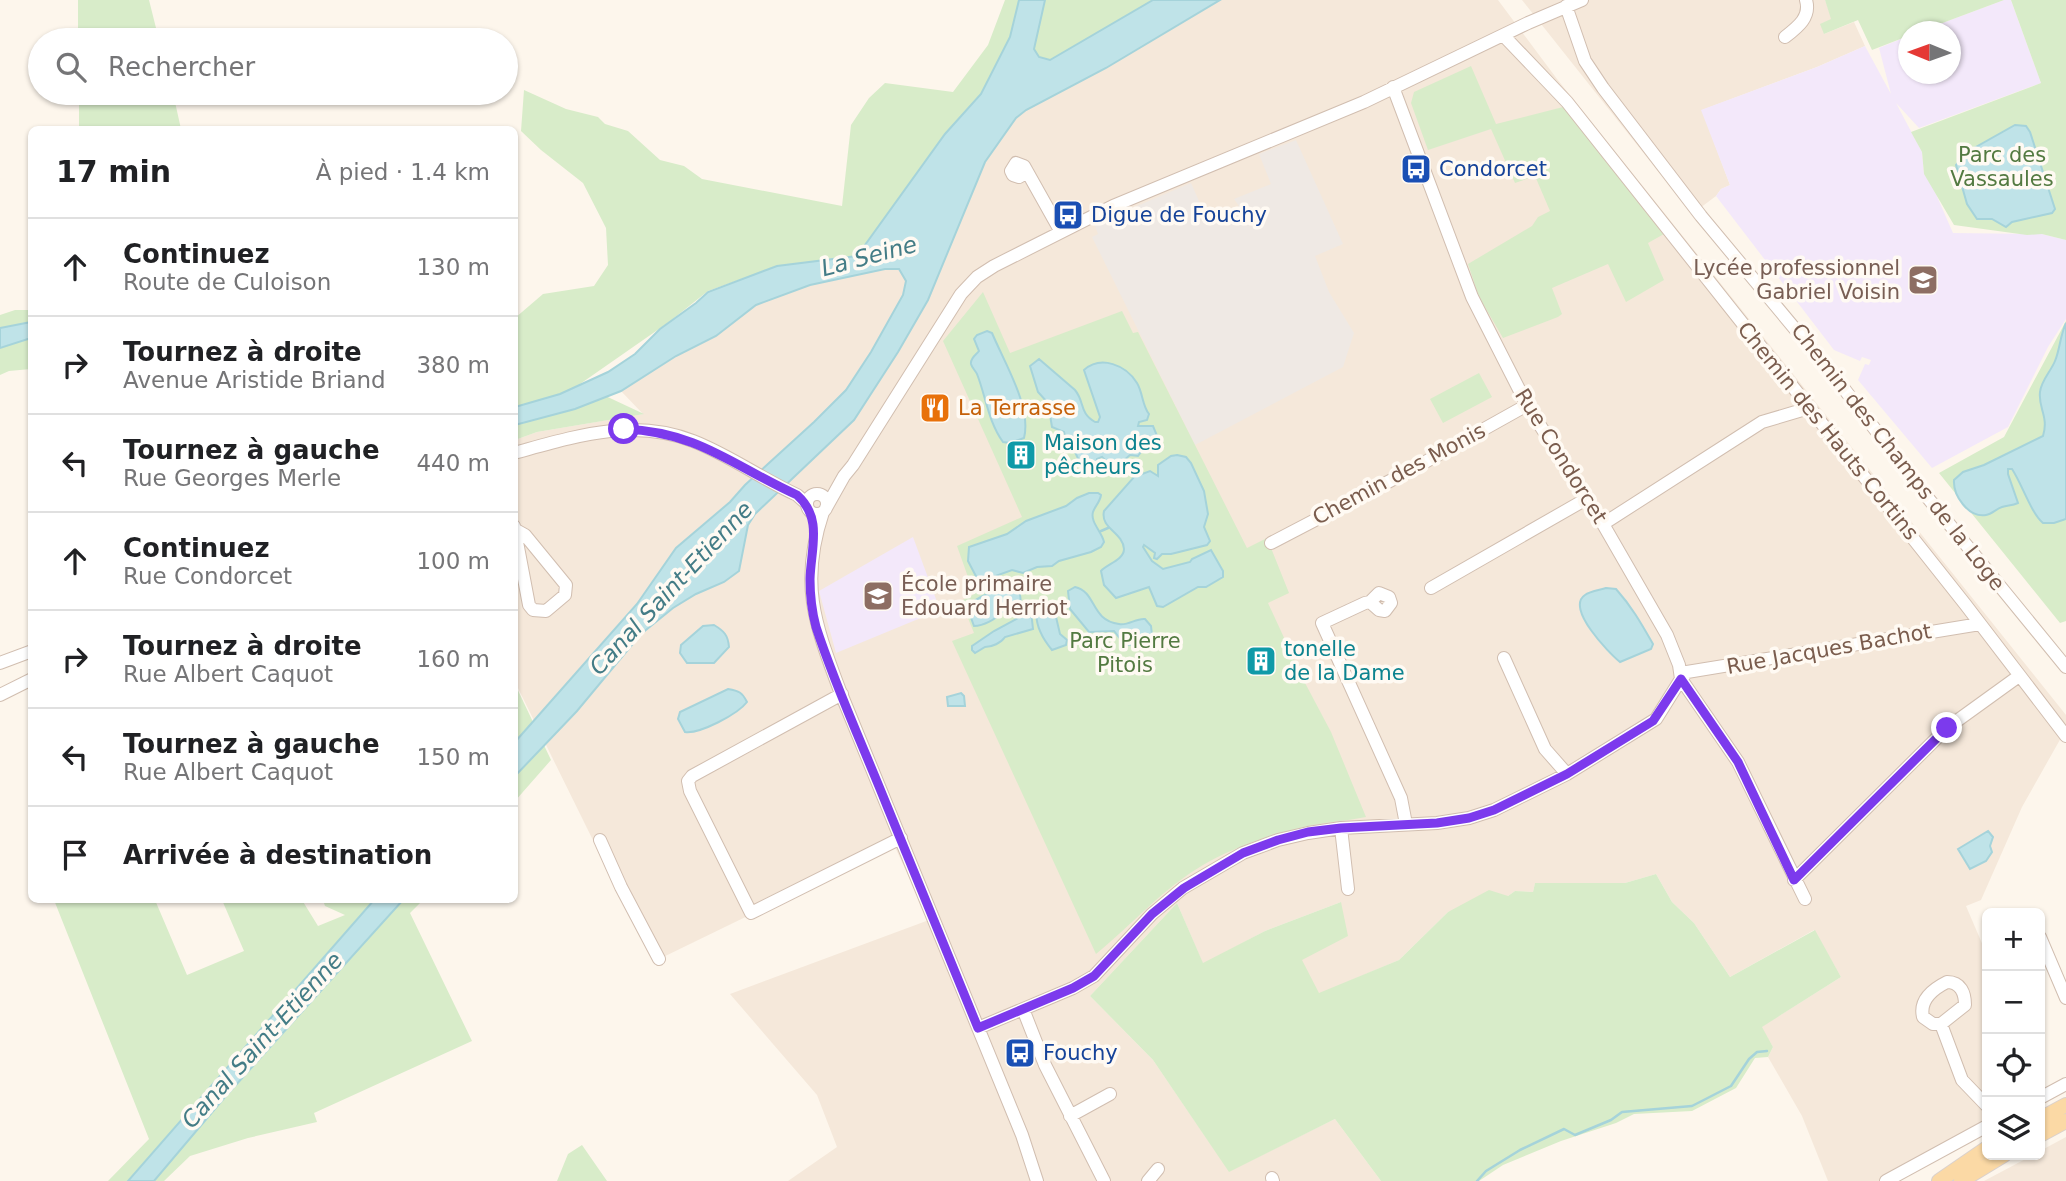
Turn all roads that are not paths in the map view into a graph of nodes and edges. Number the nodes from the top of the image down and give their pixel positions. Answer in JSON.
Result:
{"nodes":[{"id":1,"x":1582,"y":0,"type":"edge"},
{"id":2,"x":1806,"y":0,"type":"edge"},
{"id":3,"x":1566,"y":6,"type":"junction"},
{"id":4,"x":1503,"y":36,"type":"junction"},
{"id":5,"x":1785,"y":37,"type":"dead end"},
{"id":6,"x":1393,"y":87,"type":"junction"},
{"id":7,"x":1025,"y":169,"type":"dead end"},
{"id":8,"x":1061,"y":232,"type":"junction"},
{"id":9,"x":1527,"y":405,"type":"junction"},
{"id":10,"x":1809,"y":408,"type":"junction"},
{"id":11,"x":518,"y":452,"type":"edge"},
{"id":12,"x":1588,"y":498,"type":"junction"},
{"id":13,"x":810,"y":502,"type":"junction"},
{"id":14,"x":1603,"y":524,"type":"junction"},
{"id":15,"x":518,"y":530,"type":"edge"},
{"id":16,"x":1271,"y":543,"type":"dead end"},
{"id":17,"x":518,"y":550,"type":"edge"},
{"id":18,"x":1431,"y":589,"type":"dead end"},
{"id":19,"x":1367,"y":603,"type":"dead end"},
{"id":20,"x":1980,"y":624,"type":"junction"},
{"id":21,"x":28,"y":652,"type":"edge"},
{"id":22,"x":1504,"y":658,"type":"dead end"},
{"id":23,"x":0,"y":663,"type":"edge"},
{"id":24,"x":2066,"y":667,"type":"edge"},
{"id":25,"x":2019,"y":676,"type":"junction"},
{"id":26,"x":1681,"y":679,"type":"junction"},
{"id":27,"x":28,"y":681,"type":"edge"},
{"id":28,"x":842,"y":694,"type":"junction"},
{"id":29,"x":0,"y":695,"type":"edge"},
{"id":30,"x":2066,"y":736,"type":"edge"},
{"id":31,"x":1567,"y":774,"type":"junction"},
{"id":32,"x":1406,"y":824,"type":"junction"},
{"id":33,"x":1341,"y":828,"type":"junction"},
{"id":34,"x":901,"y":838,"type":"junction"},
{"id":35,"x":600,"y":840,"type":"dead end"},
{"id":36,"x":1794,"y":880,"type":"junction"},
{"id":37,"x":1348,"y":889,"type":"dead end"},
{"id":38,"x":1805,"y":899,"type":"dead end"},
{"id":39,"x":2045,"y":949,"type":"edge"},
{"id":40,"x":659,"y":958,"type":"dead end"},
{"id":41,"x":2066,"y":998,"type":"edge"},
{"id":42,"x":1023,"y":1009,"type":"junction"},
{"id":43,"x":1941,"y":1024,"type":"dead end"},
{"id":44,"x":978,"y":1028,"type":"junction"},
{"id":45,"x":2066,"y":1084,"type":"edge"},
{"id":46,"x":1110,"y":1094,"type":"dead end"},
{"id":47,"x":2042,"y":1097,"type":"edge"},
{"id":48,"x":1982,"y":1101,"type":"edge"},
{"id":49,"x":2066,"y":1105,"type":"edge"},
{"id":50,"x":1070,"y":1116,"type":"junction"},
{"id":51,"x":2045,"y":1116,"type":"edge"},
{"id":52,"x":2066,"y":1121,"type":"edge"},
{"id":53,"x":1982,"y":1129,"type":"edge"},
{"id":54,"x":2045,"y":1132,"type":"edge"},
{"id":55,"x":1982,"y":1151,"type":"edge"},
{"id":56,"x":1996,"y":1160,"type":"edge"},
{"id":57,"x":1158,"y":1168,"type":"dead end"},
{"id":58,"x":1037,"y":1181,"type":"edge"},
{"id":59,"x":1104,"y":1181,"type":"edge"},
{"id":60,"x":1148,"y":1181,"type":"edge"},
{"id":61,"x":1886,"y":1181,"type":"edge"},
{"id":62,"x":1939,"y":1181,"type":"edge"},
{"id":63,"x":1961,"y":1181,"type":"edge"}],
"edges":[{"from":1,"to":3,"type":"street"},
{"from":2,"to":5,"type":"street"},
{"from":3,"to":4,"type":"street"},
{"from":3,"to":24,"type":"street","name":"Chemin des Champs de la Loge"},
{"from":4,"to":6,"type":"street"},
{"from":4,"to":10,"type":"street","name":"Chemin des Hauts Cortins"},
{"from":6,"to":8,"type":"street"},
{"from":6,"to":9,"type":"street","name":"Rue Condorcet"},
{"from":7,"to":8,"type":"street"},
{"from":8,"to":13,"type":"street"},
{"from":9,"to":12,"type":"street","name":"Rue Condorcet"},
{"from":9,"to":16,"type":"street","name":"Chemin des Monis"},
{"from":10,"to":14,"type":"street"},
{"from":10,"to":20,"type":"street","name":"Chemin des Hauts Cortins"},
{"from":11,"to":13,"type":"street"},
{"from":12,"to":14,"type":"street","name":"Rue Condorcet"},
{"from":12,"to":18,"type":"street"},
{"from":13,"to":28,"type":"street"},
{"from":14,"to":26,"type":"street","name":"Rue Condorcet"},
{"from":15,"to":17,"type":"street"},
{"from":19,"to":32,"type":"street"},
{"from":20,"to":25,"type":"street","name":"Chemin des Hauts Cortins"},
{"from":20,"to":26,"type":"street","name":"Rue Jacques Bachot"},
{"from":21,"to":23,"type":"street"},
{"from":22,"to":31,"type":"street"},
{"from":25,"to":30,"type":"street","name":"Chemin des Hauts Cortins"},
{"from":25,"to":36,"type":"street"},
{"from":26,"to":31,"type":"street"},
{"from":26,"to":36,"type":"street","name":"Rue Condorcet"},
{"from":27,"to":29,"type":"street"},
{"from":28,"to":34,"type":"street"},
{"from":28,"to":34,"type":"street"},
{"from":31,"to":32,"type":"street"},
{"from":32,"to":33,"type":"street"},
{"from":33,"to":37,"type":"street"},
{"from":33,"to":42,"type":"street"},
{"from":34,"to":44,"type":"street"},
{"from":35,"to":40,"type":"street"},
{"from":36,"to":38,"type":"street","name":"Rue Condorcet"},
{"from":39,"to":41,"type":"street"},
{"from":42,"to":44,"type":"street"},
{"from":42,"to":50,"type":"street"},
{"from":43,"to":48,"type":"street"},
{"from":44,"to":58,"type":"street"},
{"from":45,"to":47,"type":"street"},
{"from":46,"to":50,"type":"street"},
{"from":49,"to":51,"type":"main road"},
{"from":50,"to":59,"type":"street"},
{"from":52,"to":54,"type":"main road"},
{"from":53,"to":61,"type":"street"},
{"from":55,"to":62,"type":"main road"},
{"from":56,"to":63,"type":"main road"},
{"from":57,"to":60,"type":"street"}]}
